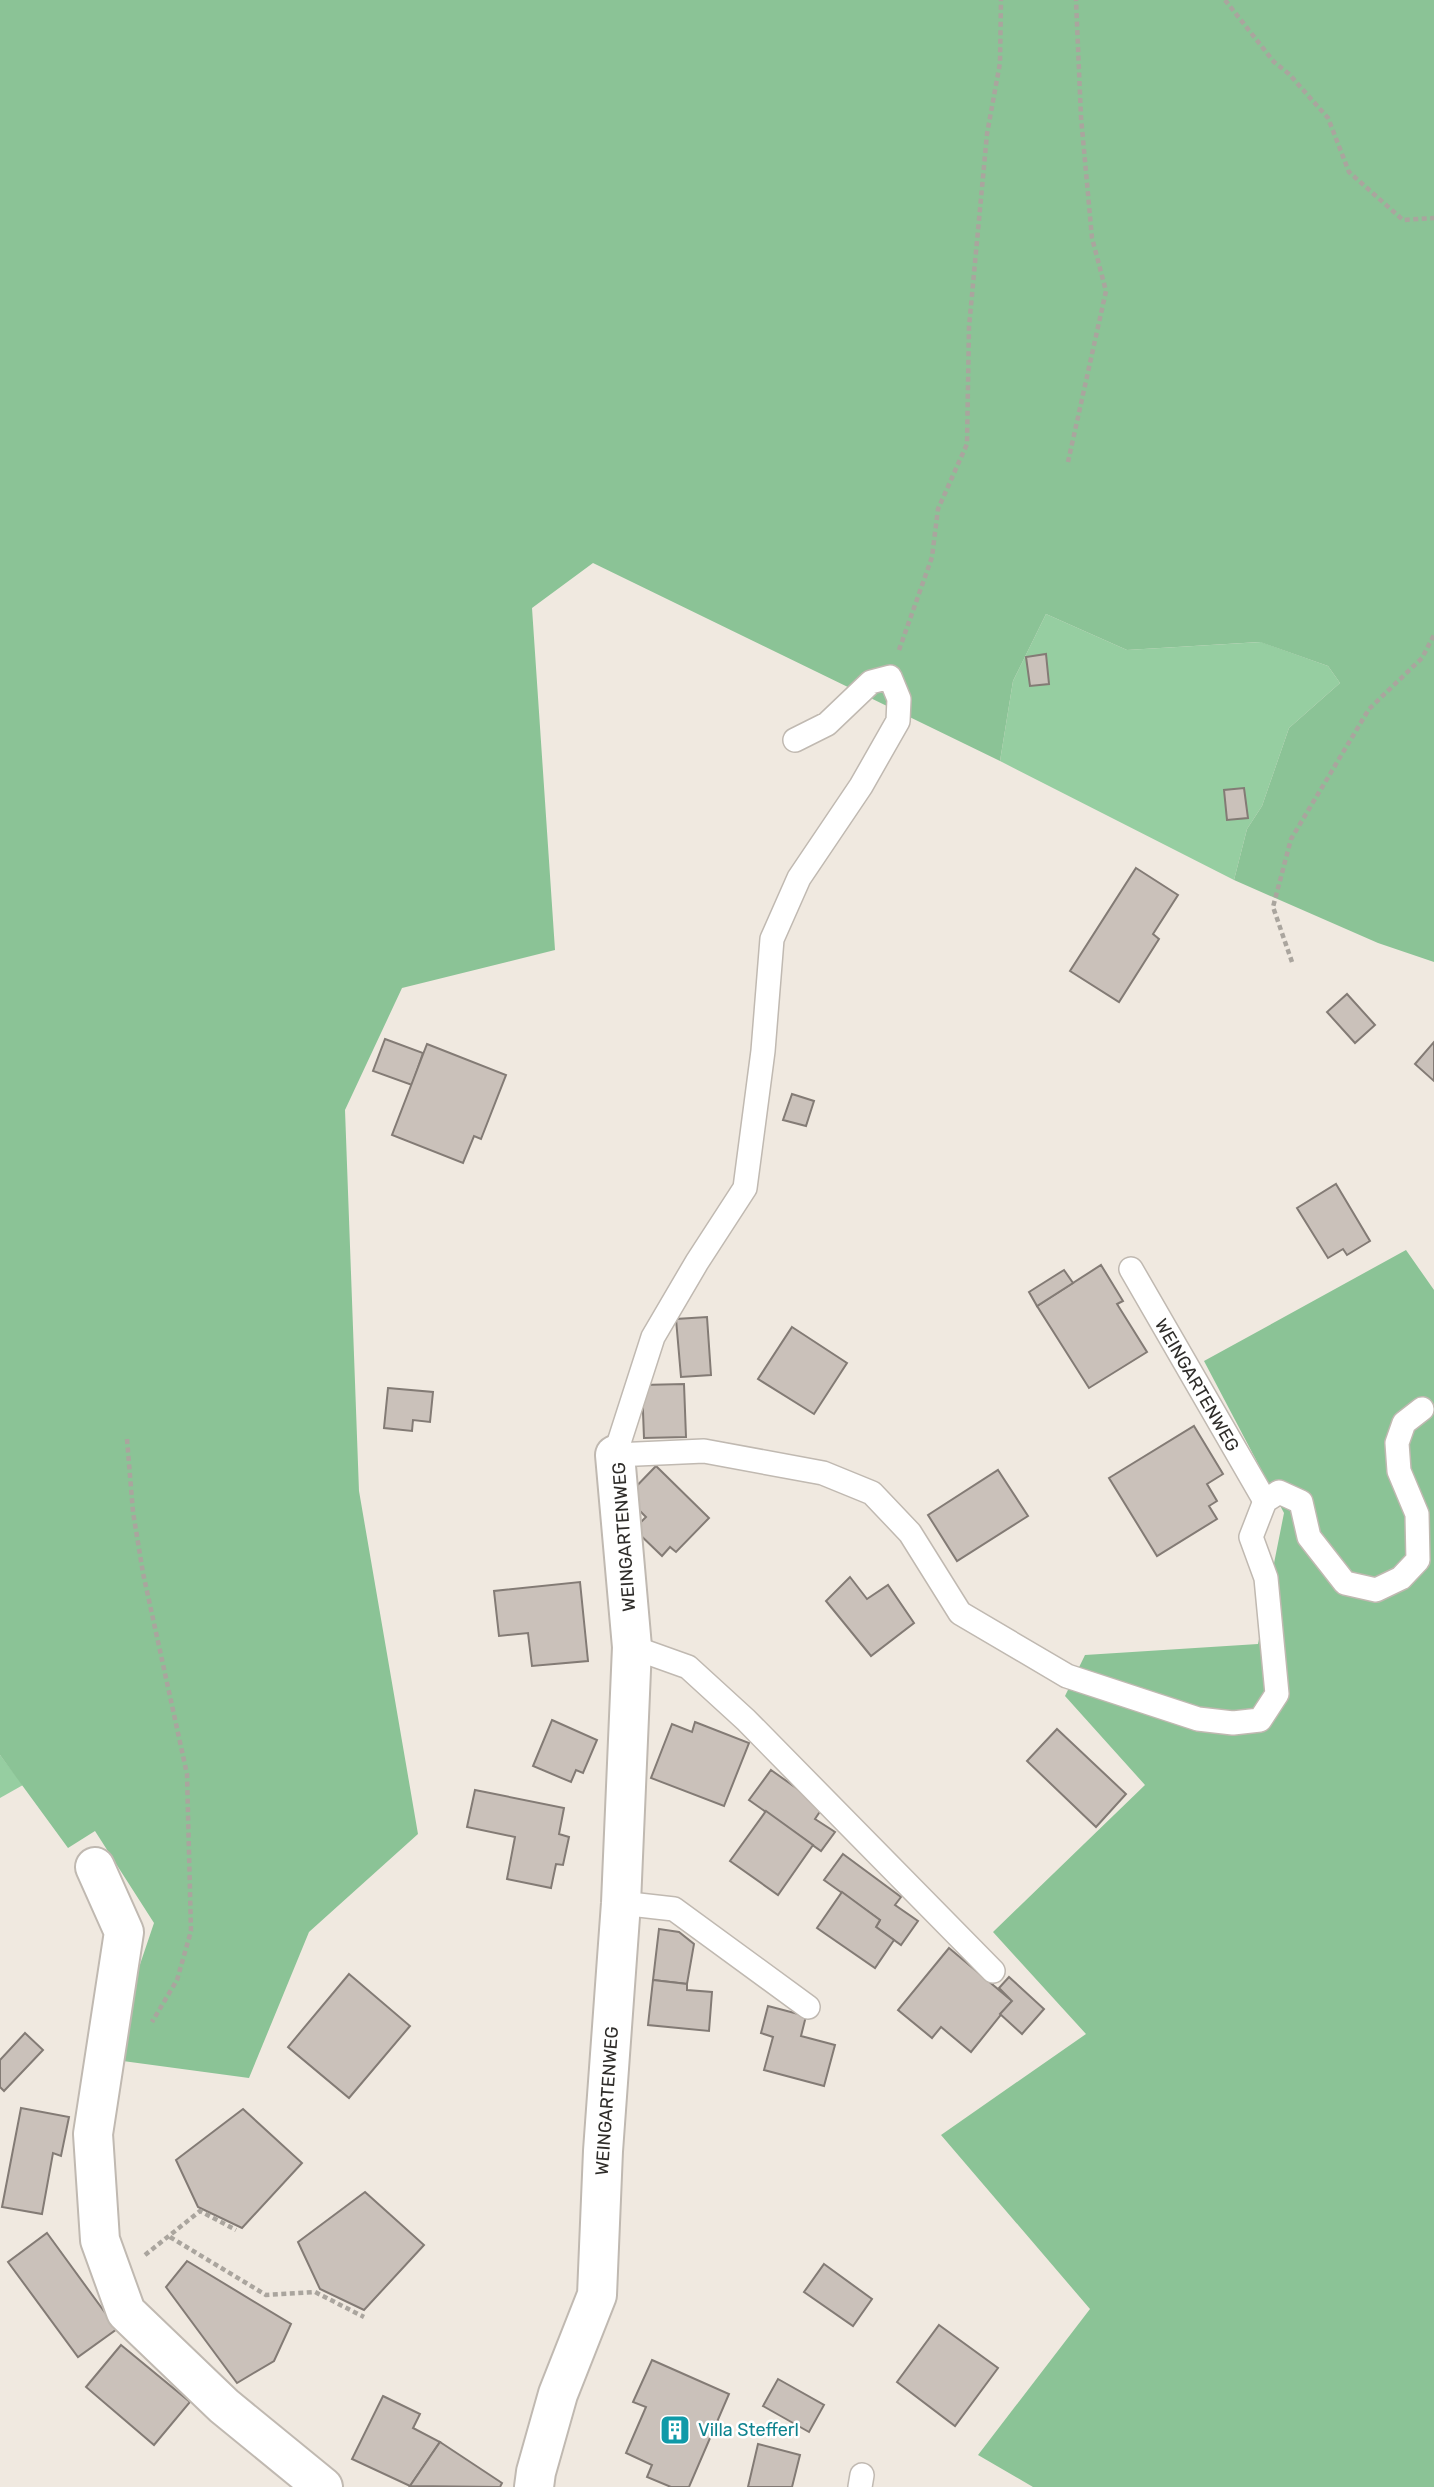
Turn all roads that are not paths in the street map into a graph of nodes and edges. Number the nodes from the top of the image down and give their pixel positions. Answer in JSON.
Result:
{"nodes":[{"id":1,"x":795,"y":740,"type":"dead end"},
{"id":2,"x":1130,"y":1269,"type":"dead end"},
{"id":3,"x":1422,"y":1409,"type":"dead end"},
{"id":4,"x":615,"y":1455,"type":"junction"},
{"id":5,"x":1265,"y":1501,"type":"junction"},
{"id":6,"x":632,"y":1647,"type":"junction"},
{"id":7,"x":95,"y":1867,"type":"dead end"},
{"id":8,"x":621,"y":1903,"type":"junction"},
{"id":9,"x":993,"y":1971,"type":"dead end"},
{"id":10,"x":808,"y":2007,"type":"dead end"},
{"id":11,"x":323,"y":2487,"type":"edge"},
{"id":12,"x":534,"y":2487,"type":"edge"}],
"edges":[{"from":1,"to":4,"type":"lane"},
{"from":2,"to":5,"type":"lane","name":"WEINGARTENWEG"},
{"from":3,"to":5,"type":"lane"},
{"from":4,"to":5,"type":"lane","name":"WEINGARTENWEG"},
{"from":4,"to":6,"type":"street","name":"WEINGARTENWEG"},
{"from":6,"to":8,"type":"street","name":"WEINGARTENWEG"},
{"from":6,"to":9,"type":"lane"},
{"from":7,"to":11,"type":"street"},
{"from":8,"to":10,"type":"lane"},
{"from":8,"to":12,"type":"street","name":"WEINGARTENWEG"}]}
